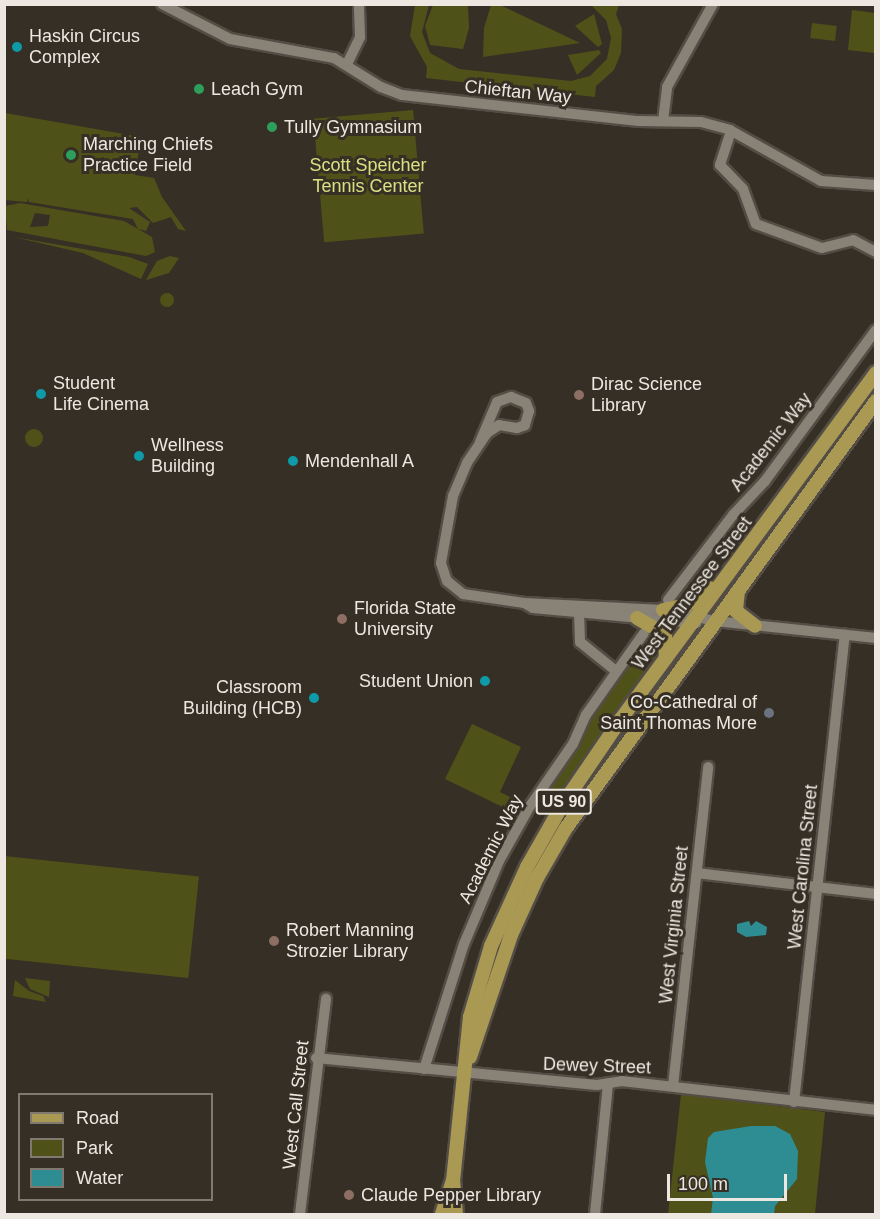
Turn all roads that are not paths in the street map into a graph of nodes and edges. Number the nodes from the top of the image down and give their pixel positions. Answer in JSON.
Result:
{"nodes":[{"id":1,"x":162,"y":4,"type":"edge"},
{"id":2,"x":359,"y":4,"type":"edge"},
{"id":3,"x":714,"y":4,"type":"edge"},
{"id":4,"x":347,"y":64,"type":"junction"},
{"id":5,"x":663,"y":121,"type":"junction"},
{"id":6,"x":731,"y":131,"type":"junction"},
{"id":7,"x":876,"y":175,"type":"edge"},
{"id":8,"x":875,"y":185,"type":"edge"},
{"id":9,"x":876,"y":252,"type":"edge"},
{"id":10,"x":876,"y":330,"type":"edge"},
{"id":11,"x":876,"y":374,"type":"edge"},
{"id":12,"x":876,"y":401,"type":"edge"},
{"id":13,"x":480,"y":442,"type":"junction"},
{"id":14,"x":729,"y":573,"type":"junction"},
{"id":15,"x":739,"y":588,"type":"junction"},
{"id":16,"x":524,"y":603,"type":"junction"},
{"id":17,"x":665,"y":605,"type":"junction"},
{"id":18,"x":579,"y":612,"type":"junction"},
{"id":19,"x":638,"y":618,"type":"junction"},
{"id":20,"x":695,"y":620,"type":"junction"},
{"id":21,"x":715,"y":621,"type":"junction"},
{"id":22,"x":755,"y":626,"type":"junction"},
{"id":23,"x":644,"y":633,"type":"dead end"},
{"id":24,"x":845,"y":635,"type":"junction"},
{"id":25,"x":876,"y":638,"type":"edge"},
{"id":26,"x":665,"y":659,"type":"junction"},
{"id":27,"x":616,"y":671,"type":"junction"},
{"id":28,"x":708,"y":767,"type":"dead end"},
{"id":29,"x":697,"y":873,"type":"junction"},
{"id":30,"x":817,"y":887,"type":"junction"},
{"id":31,"x":876,"y":894,"type":"edge"},
{"id":32,"x":326,"y":999,"type":"dead end"},
{"id":33,"x":316,"y":1058,"type":"junction"},
{"id":34,"x":424,"y":1069,"type":"junction"},
{"id":35,"x":465,"y":1074,"type":"junction"},
{"id":36,"x":608,"y":1084,"type":"junction"},
{"id":37,"x":673,"y":1086,"type":"junction"},
{"id":38,"x":794,"y":1102,"type":"junction"},
{"id":39,"x":876,"y":1110,"type":"edge"},
{"id":40,"x":453,"y":1180,"type":"junction"},
{"id":41,"x":300,"y":1215,"type":"edge"},
{"id":42,"x":442,"y":1215,"type":"edge"},
{"id":43,"x":456,"y":1215,"type":"edge"},
{"id":44,"x":595,"y":1215,"type":"edge"}],
"edges":[{"from":1,"to":4,"type":"street","name":"Chieftan Way"},
{"from":2,"to":4,"type":"street"},
{"from":3,"to":5,"type":"street"},
{"from":4,"to":5,"type":"street","name":"Chieftan Way"},
{"from":5,"to":6,"type":"street","name":"Chieftan Way"},
{"from":6,"to":8,"type":"street","name":"Chieftan Way"},
{"from":6,"to":9,"type":"street"},
{"from":7,"to":8,"type":"street"},
{"from":10,"to":17,"type":"street","name":"Academic Way"},
{"from":11,"to":14,"type":"main road","name":"West Tennessee Street","number":"US 90"},
{"from":12,"to":15,"type":"main road","name":"West Tennessee Street","number":"US 90"},
{"from":13,"to":13,"type":"street"},
{"from":13,"to":16,"type":"street"},
{"from":14,"to":17,"type":"main road"},
{"from":14,"to":20,"type":"main road","name":"West Tennessee Street","number":"US 90"},
{"from":15,"to":21,"type":"main road","name":"West Tennessee Street","number":"US 90"},
{"from":15,"to":22,"type":"main road"},
{"from":16,"to":17,"type":"street"},
{"from":16,"to":18,"type":"street"},
{"from":17,"to":20,"type":"street"},
{"from":18,"to":19,"type":"street"},
{"from":18,"to":27,"type":"street"},
{"from":19,"to":20,"type":"street"},
{"from":19,"to":26,"type":"main road"},
{"from":20,"to":21,"type":"street"},
{"from":20,"to":26,"type":"main road","name":"West Tennessee Street","number":"US 90"},
{"from":21,"to":22,"type":"street"},
{"from":21,"to":35,"type":"main road","name":"West Tennessee Street","number":"US 90"},
{"from":22,"to":24,"type":"street"},
{"from":23,"to":27,"type":"street","name":"Academic Way"},
{"from":24,"to":25,"type":"street"},
{"from":24,"to":30,"type":"street","name":"West Carolina Street"},
{"from":26,"to":35,"type":"main road","name":"West Tennessee Street","number":"US 90"},
{"from":27,"to":34,"type":"street","name":"Academic Way"},
{"from":28,"to":29,"type":"street","name":"West Virginia Street"},
{"from":29,"to":30,"type":"street"},
{"from":29,"to":37,"type":"street","name":"West Virginia Street"},
{"from":30,"to":31,"type":"street"},
{"from":30,"to":38,"type":"street","name":"West Carolina Street"},
{"from":32,"to":33,"type":"street","name":"West Call Street"},
{"from":33,"to":34,"type":"street","name":"Dewey Street"},
{"from":33,"to":41,"type":"street","name":"West Call Street"},
{"from":34,"to":35,"type":"street","name":"Dewey Street"},
{"from":35,"to":36,"type":"street","name":"Dewey Street"},
{"from":35,"to":40,"type":"main road","name":"West Tennessee Street","number":"US 90"},
{"from":36,"to":37,"type":"street","name":"Dewey Street"},
{"from":36,"to":44,"type":"street"},
{"from":37,"to":38,"type":"street","name":"Dewey Street"},
{"from":38,"to":39,"type":"street","name":"Dewey Street"},
{"from":40,"to":42,"type":"main road","number":"US 90"},
{"from":40,"to":43,"type":"main road","name":"West Tennessee Street","number":"US 90"}]}
